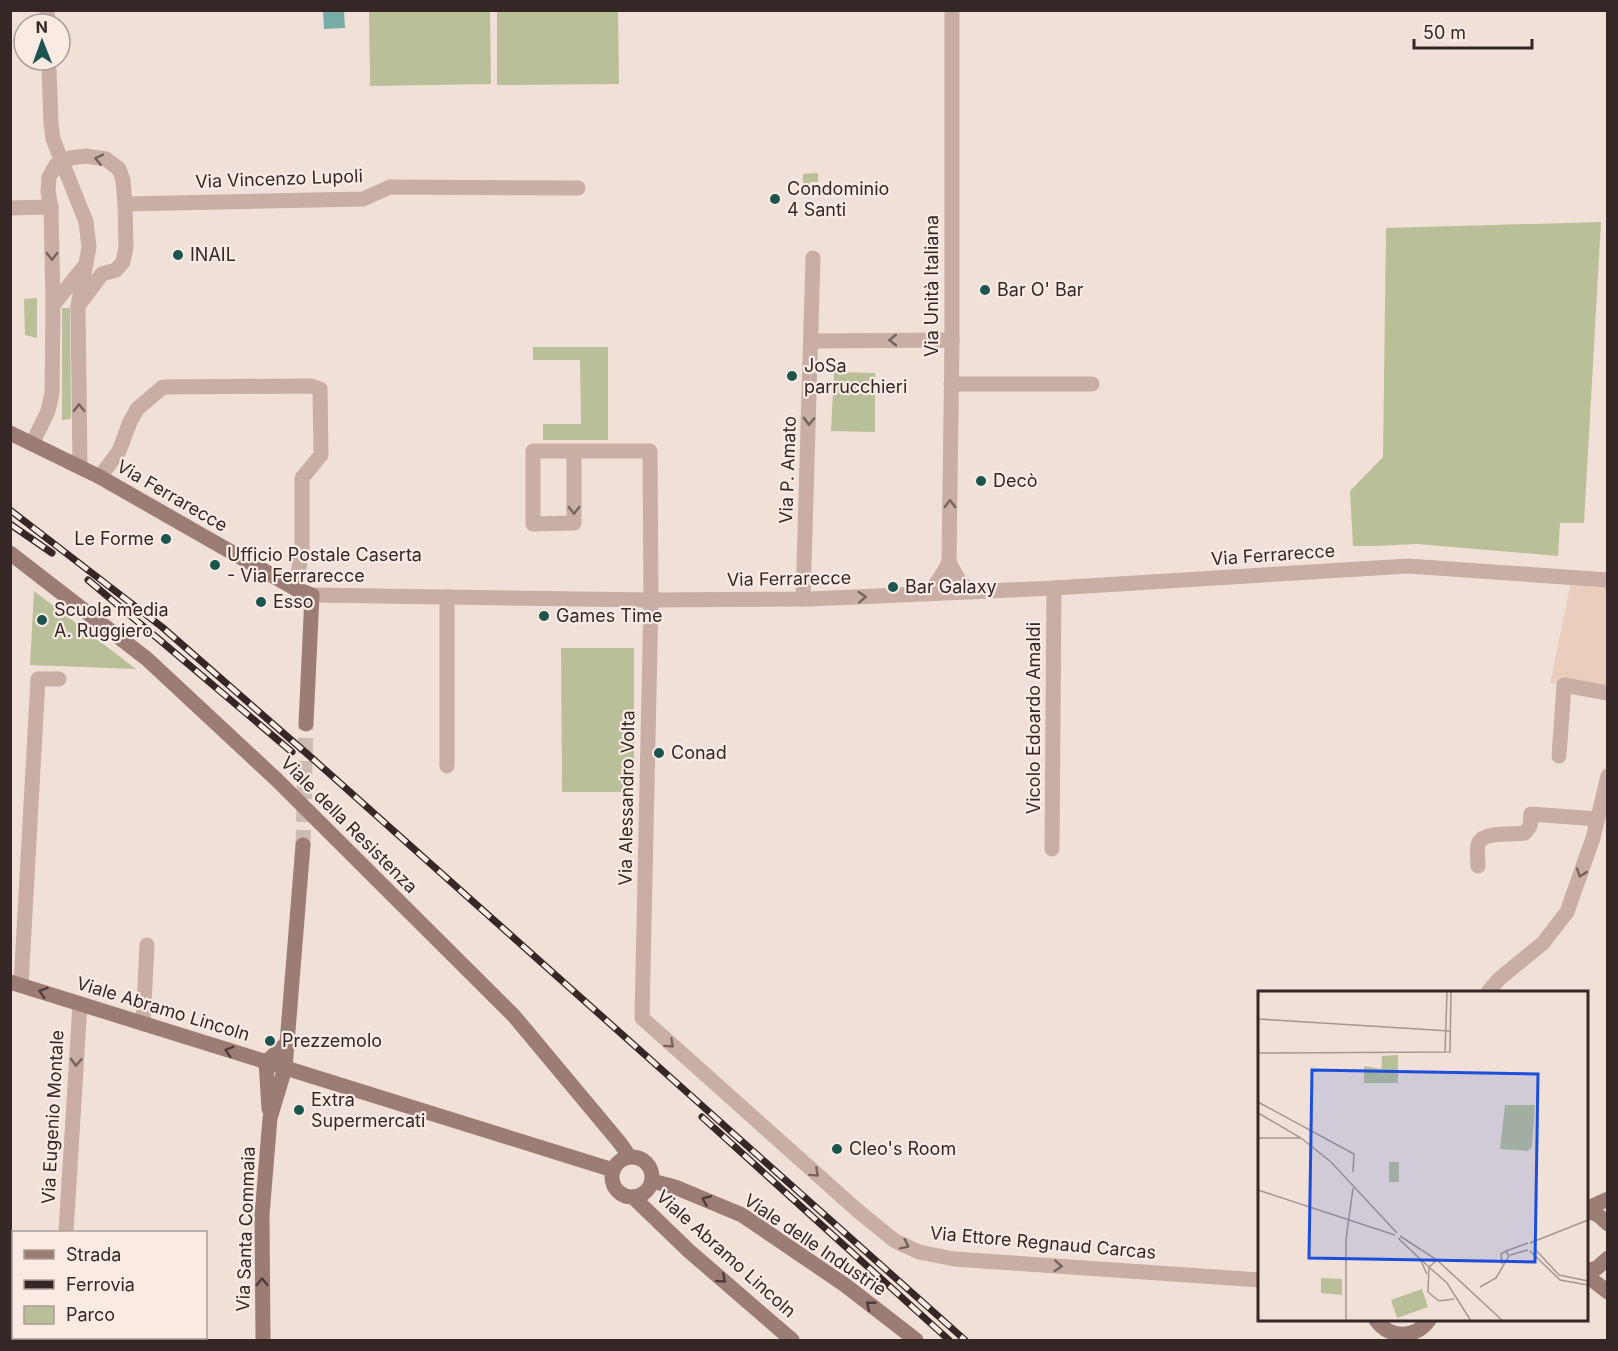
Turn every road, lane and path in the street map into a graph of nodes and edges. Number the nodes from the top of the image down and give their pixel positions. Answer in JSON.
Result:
{"nodes":[{"id":1,"x":952,"y":10,"type":"edge"},
{"id":2,"x":49,"y":72,"type":"edge"},
{"id":3,"x":578,"y":188,"type":"dead end"},
{"id":4,"x":125,"y":204,"type":"junction"},
{"id":5,"x":51,"y":207,"type":"junction"},
{"id":6,"x":10,"y":208,"type":"edge"},
{"id":7,"x":89,"y":247,"type":"junction"},
{"id":8,"x":813,"y":258,"type":"dead end"},
{"id":9,"x":85,"y":267,"type":"junction"},
{"id":10,"x":102,"y":274,"type":"junction"},
{"id":11,"x":53,"y":305,"type":"junction"},
{"id":12,"x":78,"y":306,"type":"junction"},
{"id":13,"x":952,"y":340,"type":"junction"},
{"id":14,"x":811,"y":341,"type":"junction"},
{"id":15,"x":951,"y":384,"type":"junction"},
{"id":16,"x":1092,"y":384,"type":"dead end"},
{"id":17,"x":10,"y":433,"type":"edge"},
{"id":18,"x":32,"y":444,"type":"junction"},
{"id":19,"x":574,"y":451,"type":"junction"},
{"id":20,"x":80,"y":466,"type":"junction"},
{"id":21,"x":100,"y":477,"type":"junction"},
{"id":22,"x":10,"y":553,"type":"edge"},
{"id":23,"x":949,"y":562,"type":"junction"},
{"id":24,"x":1608,"y":580,"type":"edge"},
{"id":25,"x":1054,"y":588,"type":"junction"},
{"id":26,"x":296,"y":589,"type":"junction"},
{"id":27,"x":972,"y":592,"type":"junction"},
{"id":28,"x":927,"y":594,"type":"junction"},
{"id":29,"x":312,"y":595,"type":"junction"},
{"id":30,"x":447,"y":597,"type":"junction"},
{"id":31,"x":803,"y":599,"type":"junction"},
{"id":32,"x":651,"y":600,"type":"junction"},
{"id":33,"x":59,"y":679,"type":"dead end"},
{"id":34,"x":1608,"y":693,"type":"edge"},
{"id":35,"x":306,"y":724,"type":"tunnel mouth"},
{"id":36,"x":1559,"y":756,"type":"dead end"},
{"id":37,"x":447,"y":766,"type":"dead end"},
{"id":38,"x":1608,"y":776,"type":"edge"},
{"id":39,"x":1597,"y":819,"type":"junction"},
{"id":40,"x":1600,"y":839,"type":"edge"},
{"id":41,"x":303,"y":845,"type":"tunnel mouth"},
{"id":42,"x":1052,"y":849,"type":"dead end"},
{"id":43,"x":1478,"y":866,"type":"dead end"},
{"id":44,"x":147,"y":945,"type":"dead end"},
{"id":45,"x":16,"y":984,"type":"edge"},
{"id":46,"x":1490,"y":991,"type":"edge"},
{"id":47,"x":641,"y":998,"type":"joint"},
{"id":48,"x":80,"y":1004,"type":"junction"},
{"id":49,"x":144,"y":1024,"type":"junction"},
{"id":50,"x":287,"y":1043,"type":"junction"},
{"id":51,"x":266,"y":1062,"type":"junction"},
{"id":52,"x":285,"y":1068,"type":"junction"},
{"id":53,"x":270,"y":1118,"type":"junction"},
{"id":54,"x":629,"y":1156,"type":"junction"},
{"id":55,"x":613,"y":1170,"type":"junction"},
{"id":56,"x":652,"y":1181,"type":"junction"},
{"id":57,"x":633,"y":1197,"type":"junction"},
{"id":58,"x":1608,"y":1199,"type":"edge"},
{"id":59,"x":1588,"y":1209,"type":"edge"},
{"id":60,"x":1588,"y":1210,"type":"edge"},
{"id":61,"x":1608,"y":1224,"type":"edge"},
{"id":62,"x":66,"y":1231,"type":"edge"},
{"id":63,"x":1608,"y":1258,"type":"edge"},
{"id":64,"x":1588,"y":1272,"type":"edge"},
{"id":65,"x":1588,"y":1274,"type":"edge"},
{"id":66,"x":1258,"y":1280,"type":"edge"},
{"id":67,"x":1608,"y":1292,"type":"edge"},
{"id":68,"x":1376,"y":1321,"type":"edge"},
{"id":69,"x":1377,"y":1321,"type":"edge"},
{"id":70,"x":1428,"y":1321,"type":"edge"},
{"id":71,"x":1407,"y":1337,"type":"edge"},
{"id":72,"x":792,"y":1340,"type":"edge"},
{"id":73,"x":263,"y":1341,"type":"edge"},
{"id":74,"x":916,"y":1341,"type":"edge"},
{"id":75,"x":1380,"y":1341,"type":"edge"}],
"edges":[{"from":1,"to":13,"type":"street","name":"Via Unità Italiana"},
{"from":2,"to":7,"type":"street","bridge":true},
{"from":3,"to":4,"type":"street","name":"Via Vincenzo Lupoli"},
{"from":4,"to":5,"type":"street","one_way":true},
{"from":4,"to":10,"type":"street"},
{"from":5,"to":6,"type":"street"},
{"from":5,"to":11,"type":"street","one_way":true},
{"from":7,"to":9,"type":"street"},
{"from":7,"to":10,"type":"street"},
{"from":8,"to":14,"type":"street","name":"Via P. Amato"},
{"from":9,"to":11,"type":"street"},
{"from":9,"to":12,"type":"street"},
{"from":10,"to":12,"type":"street"},
{"from":11,"to":12,"type":"street"},
{"from":11,"to":18,"type":"street"},
{"from":20,"to":12,"type":"street","one_way":true},
{"from":13,"to":14,"type":"street","one_way":true},
{"from":13,"to":15,"type":"street","name":"Via Unità Italiana"},
{"from":14,"to":31,"type":"street","name":"Via P. Amato","one_way":true},
{"from":15,"to":16,"type":"street"},
{"from":23,"to":15,"type":"street","name":"Via Unità Italiana","one_way":true},
{"from":17,"to":18,"type":"street","name":"Via Ferrarecce"},
{"from":18,"to":20,"type":"street","name":"Via Ferrarecce"},
{"from":19,"to":19,"type":"street","one_way":true},
{"from":19,"to":32,"type":"street","name":"Via Alessandro Volta"},
{"from":20,"to":21,"type":"street","name":"Via Ferrarecce"},
{"from":21,"to":26,"type":"street","name":"Via Ferrarecce"},
{"from":21,"to":26,"type":"street"},
{"from":22,"to":54,"type":"street","name":"Viale della Resistenza"},
{"from":23,"to":27,"type":"street"},
{"from":23,"to":28,"type":"street"},
{"from":24,"to":25,"type":"street","name":"Via Ferrarecce"},
{"from":25,"to":27,"type":"street","name":"Via Ferrarecce"},
{"from":25,"to":42,"type":"street","name":"Vicolo Edoardo Amaldi"},
{"from":26,"to":29,"type":"street","name":"Via Ferrarecce"},
{"from":27,"to":28,"type":"street","name":"Via Ferrarecce"},
{"from":31,"to":28,"type":"street","name":"Via Ferrarecce","one_way":true},
{"from":29,"to":30,"type":"street","name":"Via Ferrarecce"},
{"from":29,"to":35,"type":"street"},
{"from":30,"to":32,"type":"street","name":"Via Ferrarecce"},
{"from":30,"to":37,"type":"street"},
{"from":31,"to":32,"type":"street","name":"Via Ferrarecce"},
{"from":32,"to":47,"type":"street","name":"Via Alessandro Volta"},
{"from":33,"to":45,"type":"street"},
{"from":34,"to":36,"type":"street"},
{"from":38,"to":39,"type":"street"},
{"from":39,"to":40,"type":"street"},
{"from":39,"to":43,"type":"street"},
{"from":40,"to":46,"type":"street","one_way":true},
{"from":41,"to":50,"type":"street","name":"Via Santa Commaia"},
{"from":44,"to":49,"type":"street"},
{"from":48,"to":45,"type":"street","name":"Viale Abramo Lincoln","one_way":true},
{"from":47,"to":66,"type":"street","name":"Via Ettore Regnaud Carcas","one_way":true},
{"from":48,"to":49,"type":"street","name":"Viale Abramo Lincoln"},
{"from":48,"to":62,"type":"street","name":"Via Eugenio Montale","one_way":true},
{"from":51,"to":49,"type":"street","name":"Viale Abramo Lincoln","one_way":true},
{"from":50,"to":51,"type":"street"},
{"from":50,"to":52,"type":"street","name":"Via Santa Commaia"},
{"from":51,"to":52,"type":"street","name":"Viale Abramo Lincoln"},
{"from":51,"to":53,"type":"street","name":"Via Santa Commaia"},
{"from":52,"to":53,"type":"street","name":"Via Santa Commaia"},
{"from":52,"to":55,"type":"street","name":"Viale Abramo Lincoln"},
{"from":73,"to":53,"type":"street","name":"Via Santa Commaia","one_way":true},
{"from":54,"to":55,"type":"street"},
{"from":54,"to":56,"type":"street"},
{"from":55,"to":57,"type":"street"},
{"from":56,"to":57,"type":"street"},
{"from":74,"to":56,"type":"street","name":"Viale delle Industrie","one_way":true},
{"from":57,"to":72,"type":"street","name":"Viale Abramo Lincoln","one_way":true},
{"from":58,"to":59,"type":"street"},
{"from":60,"to":61,"type":"street"},
{"from":63,"to":64,"type":"street"},
{"from":65,"to":67,"type":"street"},
{"from":68,"to":75,"type":"street"},
{"from":69,"to":71,"type":"street"},
{"from":70,"to":71,"type":"street"}]}
